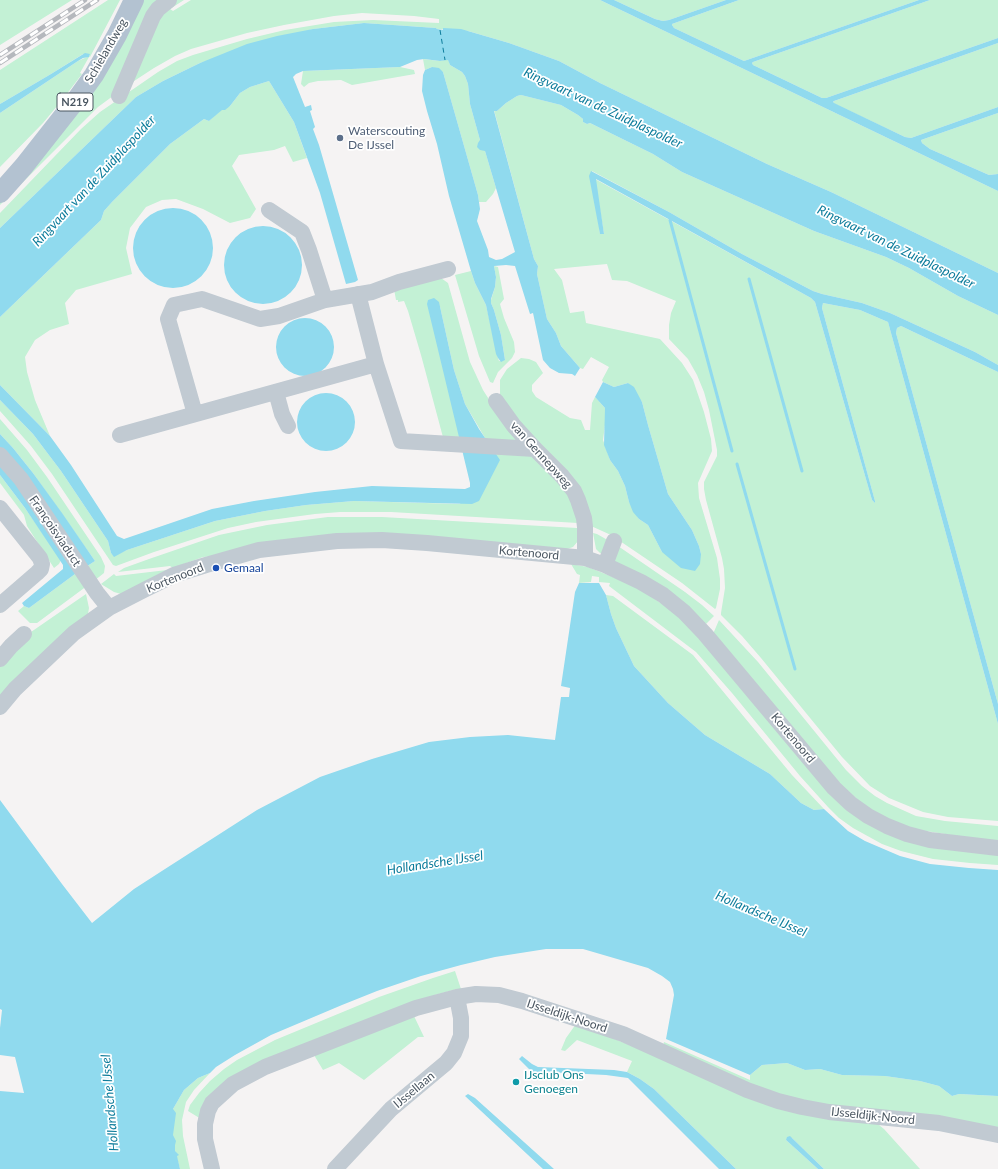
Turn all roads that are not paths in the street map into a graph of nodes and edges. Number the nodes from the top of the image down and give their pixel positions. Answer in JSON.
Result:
{"nodes":[{"id":1,"x":126,"y":0,"type":"edge"},
{"id":2,"x":134,"y":0,"type":"edge"},
{"id":3,"x":169,"y":0,"type":"edge"},
{"id":4,"x":119,"y":96,"type":"dead end"},
{"id":5,"x":0,"y":181,"type":"edge"},
{"id":6,"x":0,"y":193,"type":"edge"},
{"id":7,"x":269,"y":210,"type":"dead end"},
{"id":8,"x":448,"y":269,"type":"dead end"},
{"id":9,"x":358,"y":294,"type":"junction"},
{"id":10,"x":325,"y":300,"type":"junction"},
{"id":11,"x":376,"y":364,"type":"junction"},
{"id":12,"x":276,"y":392,"type":"junction"},
{"id":13,"x":496,"y":401,"type":"dead end"},
{"id":14,"x":195,"y":414,"type":"junction"},
{"id":15,"x":288,"y":426,"type":"dead end"},
{"id":16,"x":120,"y":435,"type":"dead end"},
{"id":17,"x":535,"y":449,"type":"junction"},
{"id":18,"x":0,"y":455,"type":"edge"},
{"id":19,"x":0,"y":508,"type":"edge"},
{"id":20,"x":614,"y":541,"type":"dead end"},
{"id":21,"x":585,"y":558,"type":"junction"},
{"id":22,"x":605,"y":565,"type":"junction"},
{"id":23,"x":0,"y":605,"type":"edge"},
{"id":24,"x":109,"y":608,"type":"junction"},
{"id":25,"x":24,"y":634,"type":"dead end"},
{"id":26,"x":0,"y":659,"type":"edge"},
{"id":27,"x":0,"y":707,"type":"edge"},
{"id":28,"x":998,"y":848,"type":"edge"},
{"id":29,"x":457,"y":997,"type":"junction"},
{"id":30,"x":998,"y":1135,"type":"edge"},
{"id":31,"x":212,"y":1169,"type":"edge"},
{"id":32,"x":336,"y":1169,"type":"edge"}],
"edges":[{"from":1,"to":5,"type":"main road","name":"Schielandweg","number":"N219"},
{"from":2,"to":6,"type":"main road","name":"Schielandweg","number":"N219"},
{"from":3,"to":4,"type":"street"},
{"from":7,"to":10,"type":"street"},
{"from":8,"to":9,"type":"street"},
{"from":9,"to":10,"type":"street"},
{"from":9,"to":11,"type":"street"},
{"from":10,"to":14,"type":"street"},
{"from":11,"to":12,"type":"street"},
{"from":11,"to":17,"type":"street"},
{"from":12,"to":14,"type":"street"},
{"from":12,"to":15,"type":"street"},
{"from":13,"to":17,"type":"street","name":"van Gennepweg"},
{"from":14,"to":16,"type":"street"},
{"from":17,"to":21,"type":"street","name":"van Gennepweg"},
{"from":18,"to":24,"type":"street","name":"Françoisviaduct"},
{"from":19,"to":23,"type":"street"},
{"from":20,"to":22,"type":"street"},
{"from":21,"to":22,"type":"street","name":"Kortenoord"},
{"from":21,"to":24,"type":"street","name":"Kortenoord"},
{"from":22,"to":28,"type":"street","name":"Kortenoord"},
{"from":24,"to":27,"type":"street","name":"Kortenoord"},
{"from":25,"to":26,"type":"street"},
{"from":29,"to":30,"type":"street","name":"IJsseldijk-Noord"},
{"from":29,"to":31,"type":"street","name":"IJsseldijk-Noord"},
{"from":29,"to":32,"type":"street","name":"IJssellaan"}]}
